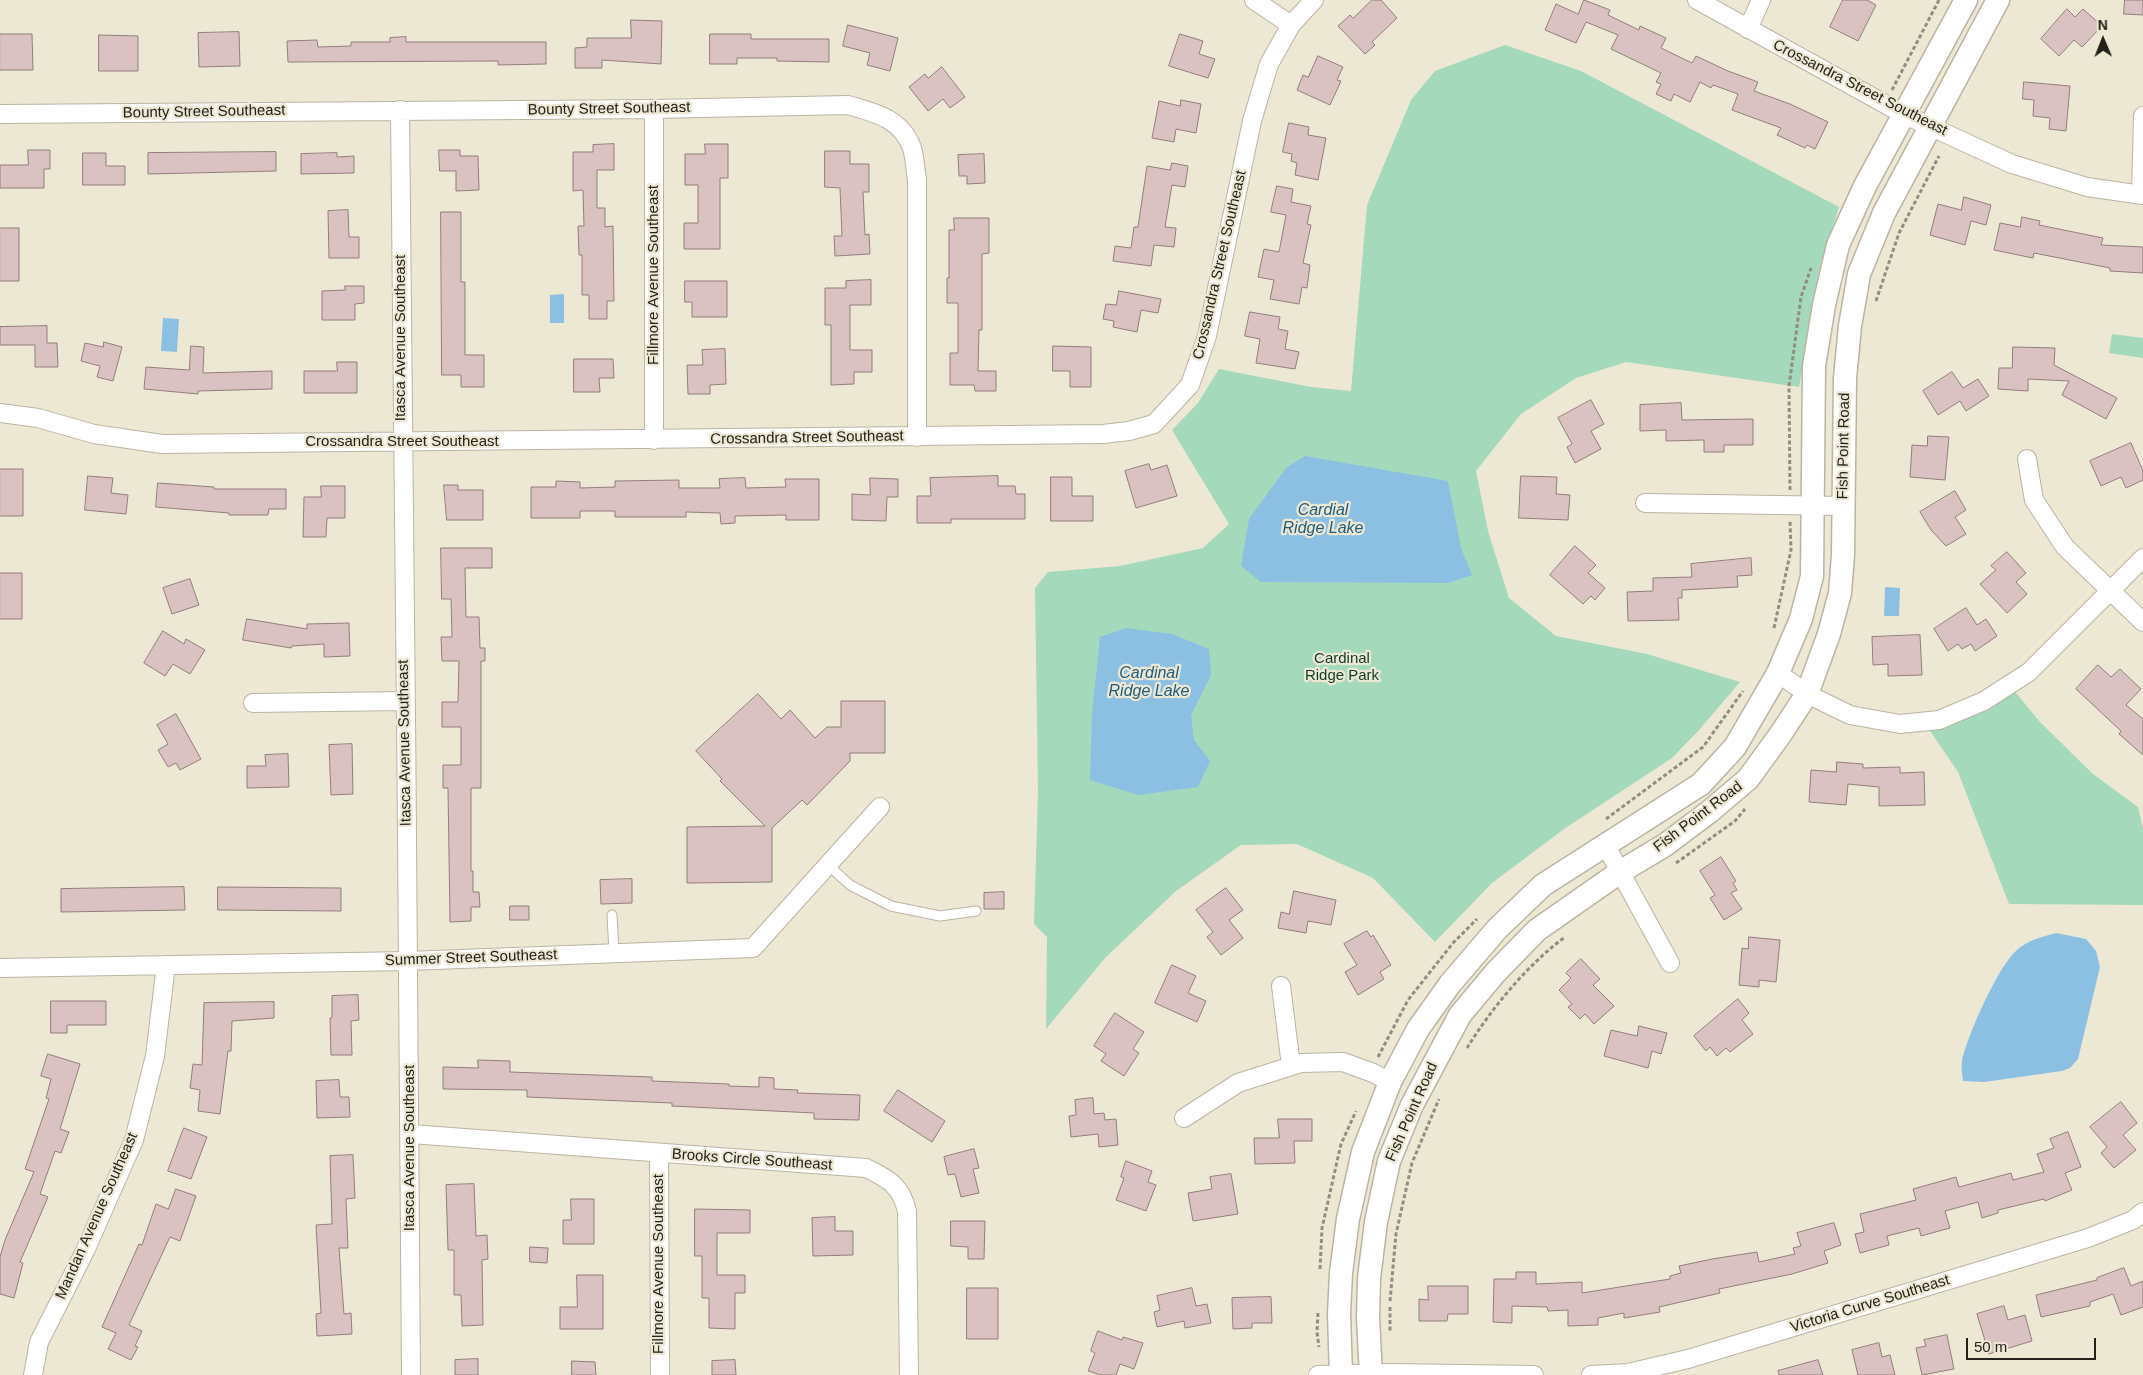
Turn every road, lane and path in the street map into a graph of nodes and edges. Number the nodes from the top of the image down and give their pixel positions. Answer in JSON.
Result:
{"nodes":[{"id":1,"x":1254,"y":0,"type":"edge"},
{"id":2,"x":1314,"y":0,"type":"edge"},
{"id":3,"x":1697,"y":0,"type":"edge"},
{"id":4,"x":1762,"y":0,"type":"edge"},
{"id":5,"x":1939,"y":0,"type":"edge"},
{"id":6,"x":1966,"y":0,"type":"edge"},
{"id":7,"x":1998,"y":0,"type":"edge"},
{"id":8,"x":1291,"y":25,"type":"junction"},
{"id":9,"x":1748,"y":30,"type":"junction"},
{"id":10,"x":654,"y":109,"type":"junction"},
{"id":11,"x":1894,"y":109,"type":"junction"},
{"id":12,"x":400,"y":110,"type":"junction"},
{"id":13,"x":0,"y":114,"type":"edge"},
{"id":14,"x":2143,"y":116,"type":"edge"},
{"id":15,"x":1940,"y":130,"type":"junction"},
{"id":16,"x":2142,"y":195,"type":"edge"},
{"id":17,"x":1814,"y":259,"type":"dead end"},
{"id":18,"x":1874,"y":310,"type":"dead end"},
{"id":19,"x":0,"y":413,"type":"edge"},
{"id":20,"x":918,"y":437,"type":"junction"},
{"id":21,"x":654,"y":440,"type":"junction"},
{"id":22,"x":402,"y":442,"type":"junction"},
{"id":23,"x":2027,"y":460,"type":"dead end"},
{"id":24,"x":1645,"y":503,"type":"dead end"},
{"id":25,"x":1789,"y":505,"type":"junction"},
{"id":26,"x":1814,"y":505,"type":"junction"},
{"id":27,"x":1843,"y":506,"type":"junction"},
{"id":28,"x":2143,"y":558,"type":"edge"},
{"id":29,"x":2112,"y":591,"type":"junction"},
{"id":30,"x":2143,"y":622,"type":"edge"},
{"id":31,"x":1773,"y":634,"type":"dead end"},
{"id":32,"x":1778,"y":673,"type":"junction"},
{"id":33,"x":1746,"y":686,"type":"dead end"},
{"id":34,"x":1807,"y":694,"type":"junction"},
{"id":35,"x":405,"y":701,"type":"junction"},
{"id":36,"x":253,"y":703,"type":"dead end"},
{"id":37,"x":880,"y":807,"type":"dead end"},
{"id":38,"x":1747,"y":807,"type":"dead end"},
{"id":39,"x":1602,"y":822,"type":"dead end"},
{"id":40,"x":1606,"y":846,"type":"junction"},
{"id":41,"x":828,"y":865,"type":"junction"},
{"id":42,"x":1672,"y":865,"type":"dead end"},
{"id":43,"x":1620,"y":872,"type":"junction"},
{"id":44,"x":976,"y":911,"type":"dead end"},
{"id":45,"x":612,"y":915,"type":"dead end"},
{"id":46,"x":1481,"y":916,"type":"dead end"},
{"id":47,"x":1570,"y":933,"type":"dead end"},
{"id":48,"x":614,"y":953,"type":"junction"},
{"id":49,"x":408,"y":961,"type":"junction"},
{"id":50,"x":1670,"y":963,"type":"dead end"},
{"id":51,"x":166,"y":965,"type":"junction"},
{"id":52,"x":0,"y":968,"type":"edge"},
{"id":53,"x":1281,"y":986,"type":"dead end"},
{"id":54,"x":1464,"y":1053,"type":"dead end"},
{"id":55,"x":1291,"y":1066,"type":"junction"},
{"id":56,"x":1381,"y":1078,"type":"junction"},
{"id":57,"x":1441,"y":1095,"type":"dead end"},
{"id":58,"x":1357,"y":1109,"type":"dead end"},
{"id":59,"x":1184,"y":1118,"type":"dead end"},
{"id":60,"x":411,"y":1134,"type":"junction"},
{"id":61,"x":659,"y":1152,"type":"junction"},
{"id":62,"x":2143,"y":1212,"type":"edge"},
{"id":63,"x":1320,"y":1275,"type":"dead end"},
{"id":64,"x":1318,"y":1304,"type":"dead end"},
{"id":65,"x":1390,"y":1338,"type":"dead end"},
{"id":66,"x":1371,"y":1374,"type":"edge"},
{"id":67,"x":33,"y":1375,"type":"edge"},
{"id":68,"x":411,"y":1375,"type":"edge"},
{"id":69,"x":660,"y":1375,"type":"edge"},
{"id":70,"x":909,"y":1375,"type":"edge"},
{"id":71,"x":1318,"y":1375,"type":"edge"},
{"id":72,"x":1335,"y":1375,"type":"edge"},
{"id":73,"x":1534,"y":1375,"type":"edge"},
{"id":74,"x":1591,"y":1375,"type":"edge"}],
"edges":[{"from":1,"to":8,"type":"street"},
{"from":2,"to":8,"type":"street","name":"Crossandra Street Southeast"},
{"from":3,"to":9,"type":"street","name":"Crossandra Street Southeast"},
{"from":4,"to":9,"type":"street"},
{"from":5,"to":11,"type":"path"},
{"from":6,"to":11,"type":"street","name":"Fish Point Road"},
{"from":7,"to":15,"type":"street","name":"Fish Point Road"},
{"from":8,"to":20,"type":"street","name":"Crossandra Street Southeast"},
{"from":9,"to":11,"type":"street","name":"Crossandra Street Southeast"},
{"from":10,"to":12,"type":"street","name":"Bounty Street Southeast"},
{"from":10,"to":20,"type":"street","name":"Bounty Street Southeast"},
{"from":10,"to":21,"type":"street","name":"Fillmore Avenue Southeast"},
{"from":11,"to":15,"type":"street","name":"Crossandra Street Southeast"},
{"from":11,"to":26,"type":"street","name":"Fish Point Road"},
{"from":12,"to":13,"type":"street","name":"Bounty Street Southeast"},
{"from":12,"to":22,"type":"street","name":"Itasca Avenue Southeast"},
{"from":14,"to":16,"type":"street"},
{"from":15,"to":16,"type":"street","name":"Crossandra Street Southeast"},
{"from":15,"to":18,"type":"path"},
{"from":15,"to":27,"type":"street","name":"Fish Point Road"},
{"from":17,"to":25,"type":"path"},
{"from":19,"to":22,"type":"street","name":"Crossandra Street Southeast"},
{"from":20,"to":21,"type":"street","name":"Crossandra Street Southeast"},
{"from":21,"to":22,"type":"street","name":"Crossandra Street Southeast"},
{"from":22,"to":35,"type":"street","name":"Itasca Avenue Southeast"},
{"from":23,"to":29,"type":"street"},
{"from":24,"to":25,"type":"street"},
{"from":25,"to":26,"type":"street"},
{"from":25,"to":31,"type":"path"},
{"from":26,"to":27,"type":"street"},
{"from":26,"to":32,"type":"street","name":"Fish Point Road"},
{"from":27,"to":34,"type":"street","name":"Fish Point Road"},
{"from":28,"to":29,"type":"street"},
{"from":29,"to":30,"type":"street"},
{"from":29,"to":34,"type":"street"},
{"from":32,"to":34,"type":"street"},
{"from":32,"to":40,"type":"street","name":"Fish Point Road"},
{"from":33,"to":39,"type":"path"},
{"from":34,"to":43,"type":"street","name":"Fish Point Road"},
{"from":35,"to":36,"type":"street"},
{"from":35,"to":49,"type":"street","name":"Itasca Avenue Southeast"},
{"from":37,"to":41,"type":"street","name":"Summer Street Southeast"},
{"from":38,"to":42,"type":"path"},
{"from":40,"to":43,"type":"street"},
{"from":40,"to":56,"type":"street","name":"Fish Point Road"},
{"from":41,"to":44,"type":"lane"},
{"from":41,"to":48,"type":"street","name":"Summer Street Southeast"},
{"from":43,"to":50,"type":"street"},
{"from":43,"to":66,"type":"street","name":"Fish Point Road"},
{"from":45,"to":48,"type":"lane"},
{"from":46,"to":56,"type":"path"},
{"from":47,"to":54,"type":"path"},
{"from":48,"to":49,"type":"street","name":"Summer Street Southeast"},
{"from":49,"to":51,"type":"street","name":"Summer Street Southeast"},
{"from":49,"to":60,"type":"street","name":"Itasca Avenue Southeast"},
{"from":51,"to":52,"type":"street","name":"Summer Street Southeast"},
{"from":51,"to":67,"type":"street","name":"Mandan Avenue Southeast"},
{"from":53,"to":55,"type":"street"},
{"from":55,"to":56,"type":"street"},
{"from":55,"to":59,"type":"street"},
{"from":56,"to":72,"type":"street","name":"Fish Point Road"},
{"from":57,"to":65,"type":"path"},
{"from":58,"to":63,"type":"path"},
{"from":60,"to":61,"type":"street","name":"Brooks Circle Southeast"},
{"from":60,"to":68,"type":"street","name":"Itasca Avenue Southeast"},
{"from":61,"to":69,"type":"street","name":"Fillmore Avenue Southeast"},
{"from":61,"to":70,"type":"street","name":"Brooks Circle Southeast"},
{"from":62,"to":74,"type":"street","name":"Victoria Curve Southeast"},
{"from":64,"to":72,"type":"path"},
{"from":66,"to":72,"type":"street"},
{"from":66,"to":73,"type":"street"},
{"from":71,"to":72,"type":"street"}]}
